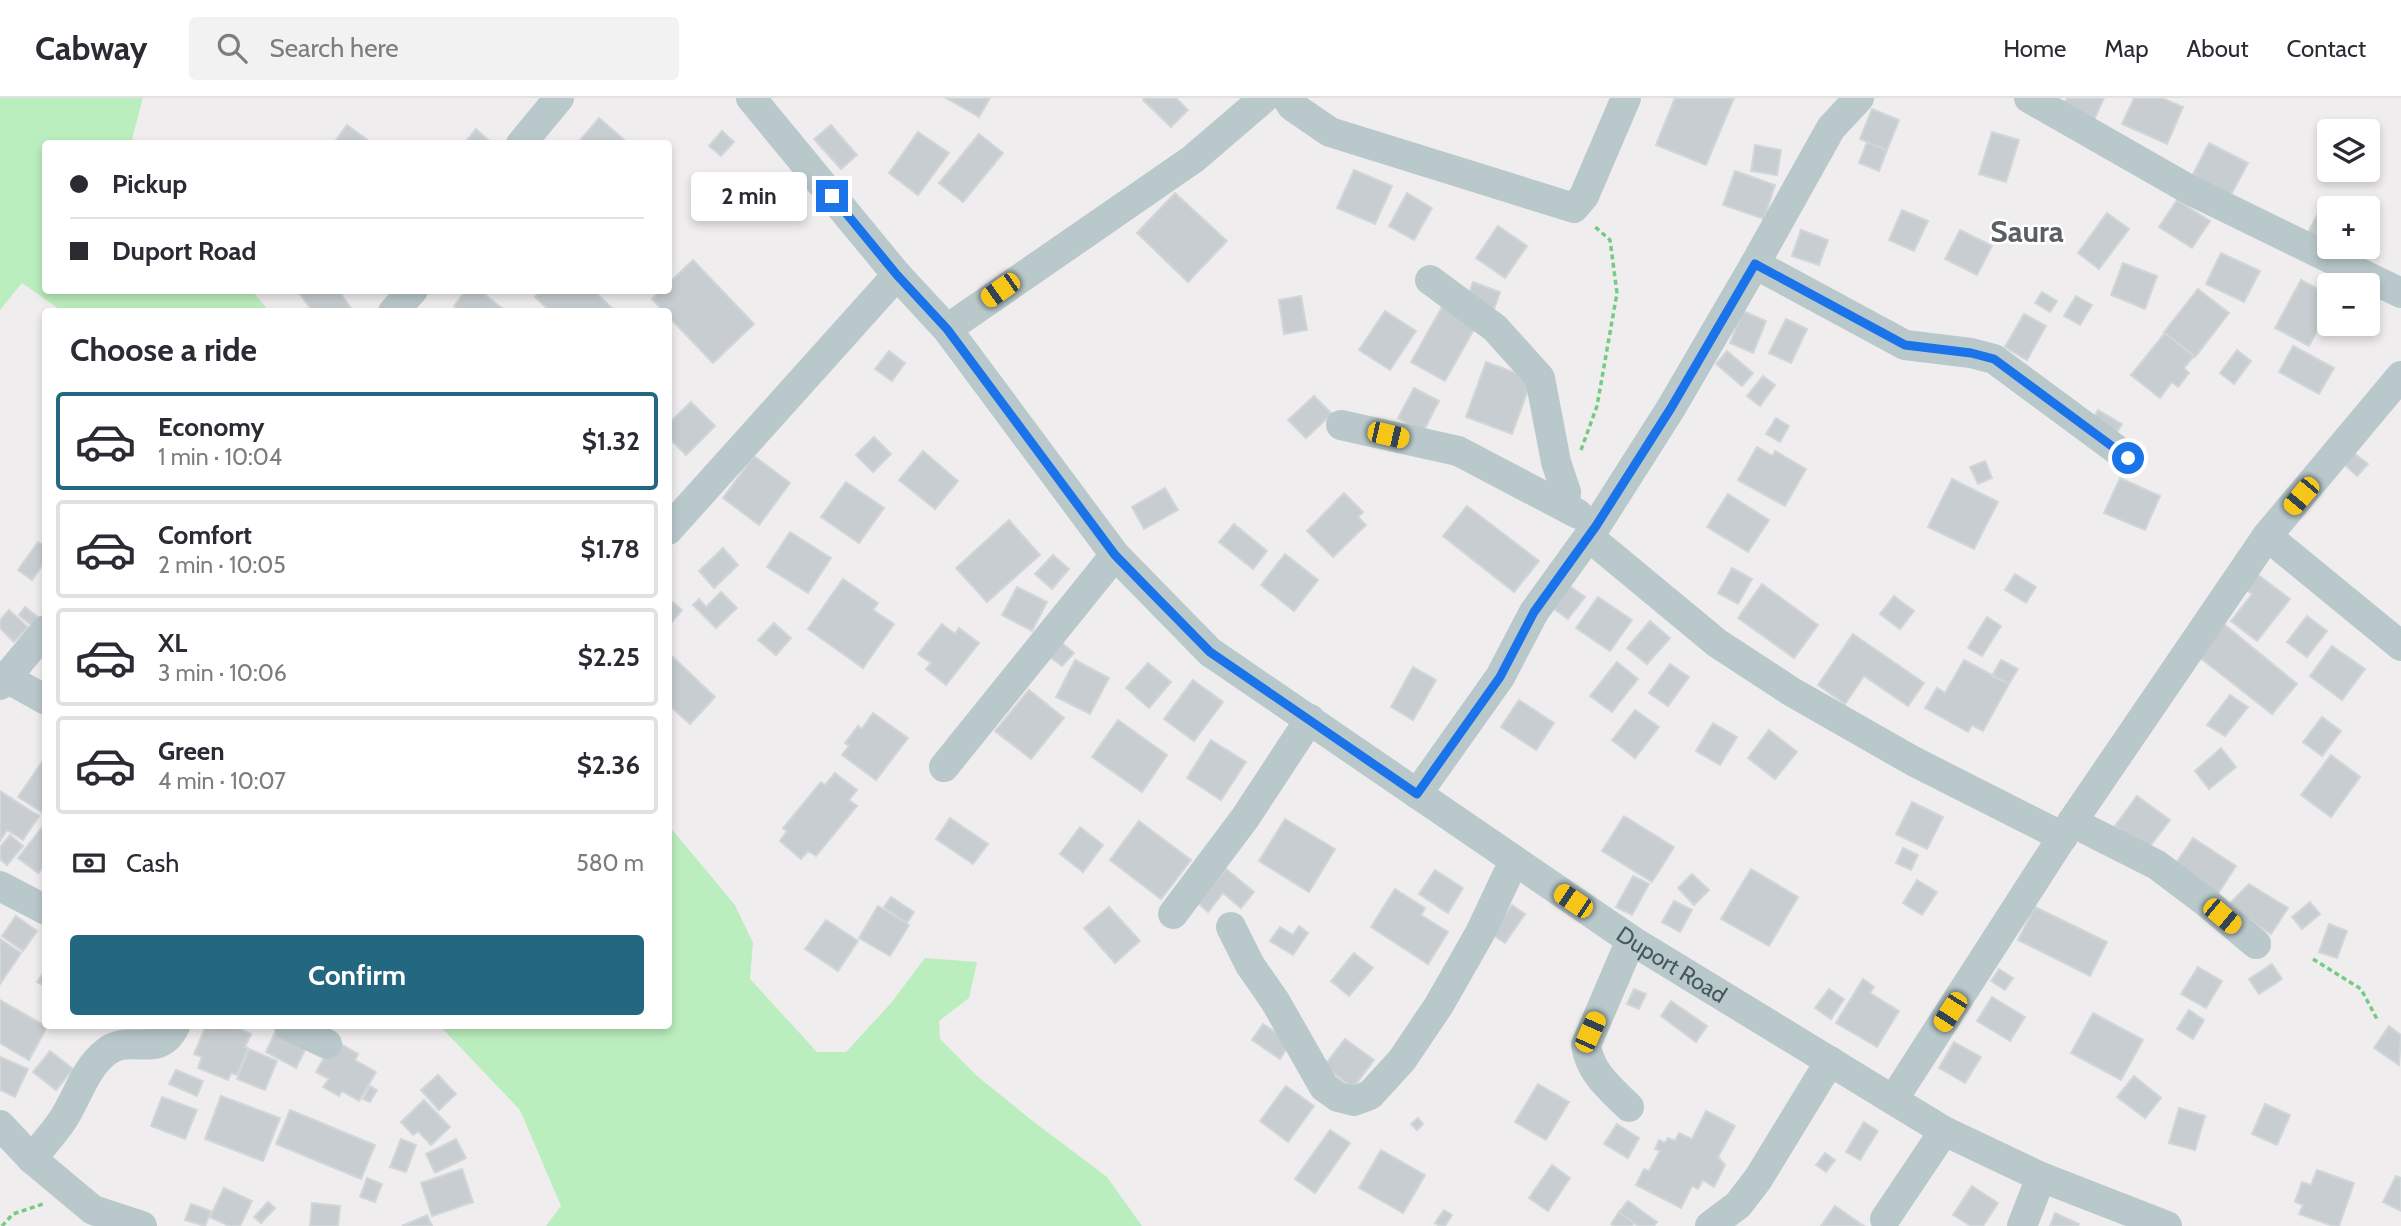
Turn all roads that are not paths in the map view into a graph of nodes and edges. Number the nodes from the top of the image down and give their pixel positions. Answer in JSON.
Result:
{"nodes":[{"id":1,"x":559,"y":98,"type":"edge"},
{"id":2,"x":751,"y":98,"type":"edge"},
{"id":3,"x":1264,"y":98,"type":"edge"},
{"id":4,"x":1287,"y":98,"type":"edge"},
{"id":5,"x":1626,"y":98,"type":"edge"},
{"id":6,"x":1859,"y":98,"type":"edge"},
{"id":7,"x":2029,"y":98,"type":"edge"},
{"id":8,"x":524,"y":140,"type":"edge"},
{"id":9,"x":1755,"y":264,"type":"junction"},
{"id":10,"x":897,"y":275,"type":"junction"},
{"id":11,"x":1430,"y":280,"type":"dead end"},
{"id":12,"x":2401,"y":293,"type":"edge"},
{"id":13,"x":409,"y":294,"type":"edge"},
{"id":14,"x":397,"y":308,"type":"edge"},
{"id":15,"x":947,"y":329,"type":"junction"},
{"id":16,"x":2401,"y":376,"type":"edge"},
{"id":17,"x":1341,"y":425,"type":"dead end"},
{"id":18,"x":2128,"y":458,"type":"dead end"},
{"id":19,"x":1565,"y":506,"type":"junction"},
{"id":20,"x":672,"y":526,"type":"edge"},
{"id":21,"x":1593,"y":531,"type":"junction"},
{"id":22,"x":2267,"y":536,"type":"junction"},
{"id":23,"x":1115,"y":555,"type":"junction"},
{"id":24,"x":42,"y":635,"type":"edge"},
{"id":25,"x":2401,"y":646,"type":"edge"},
{"id":26,"x":3,"y":681,"type":"edge"},
{"id":27,"x":42,"y":698,"type":"edge"},
{"id":28,"x":1310,"y":719,"type":"junction"},
{"id":29,"x":944,"y":767,"type":"dead end"},
{"id":30,"x":1417,"y":794,"type":"junction"},
{"id":31,"x":2068,"y":829,"type":"junction"},
{"id":32,"x":1514,"y":861,"type":"junction"},
{"id":33,"x":0,"y":886,"type":"edge"},
{"id":34,"x":42,"y":908,"type":"edge"},
{"id":35,"x":1173,"y":914,"type":"dead end"},
{"id":36,"x":1231,"y":927,"type":"dead end"},
{"id":37,"x":1632,"y":940,"type":"junction"},
{"id":38,"x":2256,"y":944,"type":"dead end"},
{"id":39,"x":173,"y":1029,"type":"edge"},
{"id":40,"x":295,"y":1029,"type":"edge"},
{"id":41,"x":327,"y":1044,"type":"dead end"},
{"id":42,"x":1830,"y":1061,"type":"junction"},
{"id":43,"x":1894,"y":1100,"type":"junction"},
{"id":44,"x":1629,"y":1107,"type":"dead end"},
{"id":45,"x":0,"y":1125,"type":"edge"},
{"id":46,"x":1944,"y":1131,"type":"junction"},
{"id":47,"x":32,"y":1159,"type":"junction"},
{"id":48,"x":2041,"y":1177,"type":"junction"},
{"id":49,"x":1885,"y":1219,"type":"dead end"},
{"id":50,"x":142,"y":1226,"type":"edge"},
{"id":51,"x":1710,"y":1226,"type":"edge"},
{"id":52,"x":2022,"y":1226,"type":"edge"},
{"id":53,"x":2167,"y":1226,"type":"edge"}],
"edges":[{"from":1,"to":8,"type":"street"},
{"from":2,"to":10,"type":"street","name":"Duport Road"},
{"from":3,"to":15,"type":"street"},
{"from":4,"to":5,"type":"street"},
{"from":6,"to":9,"type":"street"},
{"from":7,"to":12,"type":"street"},
{"from":9,"to":18,"type":"street"},
{"from":9,"to":21,"type":"street"},
{"from":10,"to":15,"type":"street","name":"Duport Road"},
{"from":10,"to":20,"type":"street"},
{"from":11,"to":19,"type":"street"},
{"from":13,"to":14,"type":"street"},
{"from":15,"to":23,"type":"street","name":"Duport Road"},
{"from":16,"to":22,"type":"street"},
{"from":17,"to":19,"type":"street"},
{"from":19,"to":21,"type":"street"},
{"from":21,"to":30,"type":"street"},
{"from":21,"to":31,"type":"street"},
{"from":22,"to":25,"type":"street"},
{"from":22,"to":31,"type":"street"},
{"from":23,"to":28,"type":"street","name":"Duport Road"},
{"from":23,"to":29,"type":"street"},
{"from":24,"to":26,"type":"street"},
{"from":26,"to":27,"type":"street"},
{"from":28,"to":30,"type":"street","name":"Duport Road"},
{"from":28,"to":35,"type":"street"},
{"from":30,"to":32,"type":"street","name":"Duport Road"},
{"from":31,"to":38,"type":"street"},
{"from":31,"to":43,"type":"street"},
{"from":32,"to":36,"type":"street"},
{"from":32,"to":37,"type":"street","name":"Duport Road"},
{"from":33,"to":34,"type":"street"},
{"from":37,"to":42,"type":"street","name":"Duport Road"},
{"from":37,"to":44,"type":"street"},
{"from":39,"to":47,"type":"street"},
{"from":40,"to":41,"type":"street"},
{"from":42,"to":43,"type":"street","name":"Duport Road"},
{"from":42,"to":51,"type":"street"},
{"from":43,"to":46,"type":"street","name":"Duport Road"},
{"from":45,"to":47,"type":"street"},
{"from":46,"to":48,"type":"street","name":"Duport Road"},
{"from":46,"to":49,"type":"street"},
{"from":47,"to":50,"type":"street"},
{"from":48,"to":52,"type":"street"},
{"from":48,"to":53,"type":"street","name":"Duport Road"}]}
